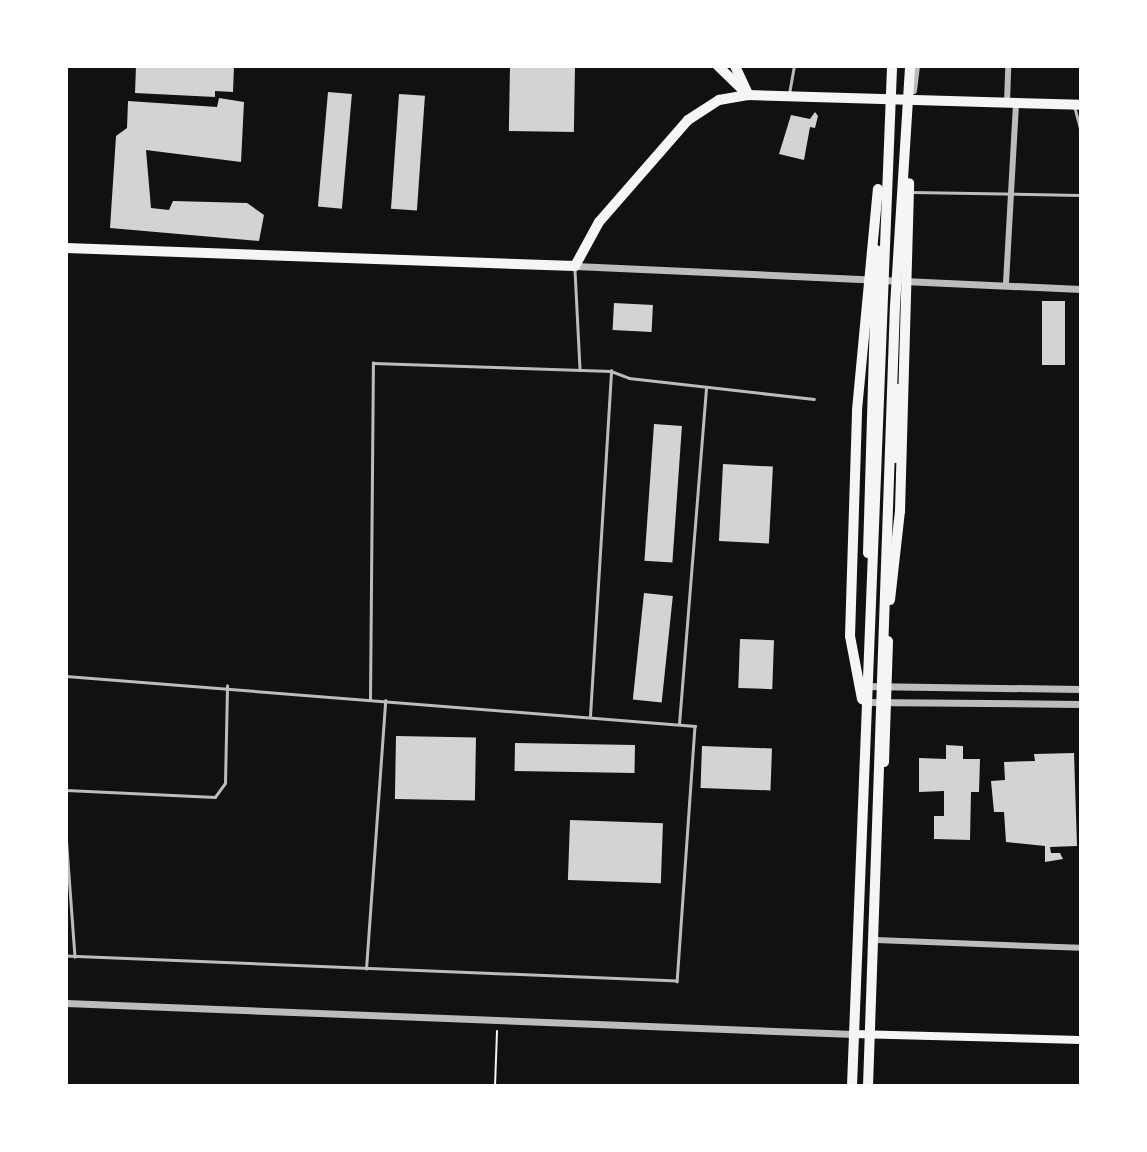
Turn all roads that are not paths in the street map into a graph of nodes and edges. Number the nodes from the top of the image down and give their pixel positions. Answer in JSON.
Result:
{"nodes":[{"id":1,"x":718,"y":66,"type":"edge"},
{"id":2,"x":735,"y":66,"type":"edge"},
{"id":3,"x":794,"y":66,"type":"edge"},
{"id":4,"x":889,"y":66,"type":"edge"},
{"id":5,"x":910,"y":66,"type":"edge"},
{"id":6,"x":916,"y":66,"type":"edge"},
{"id":7,"x":1008,"y":66,"type":"edge"},
{"id":8,"x":748,"y":94,"type":"junction"},
{"id":9,"x":788,"y":96,"type":"junction"},
{"id":10,"x":910,"y":96,"type":"junction"},
{"id":11,"x":887,"y":99,"type":"junction"},
{"id":12,"x":1012,"y":103,"type":"junction"},
{"id":13,"x":1077,"y":105,"type":"edge"},
{"id":14,"x":1080,"y":127,"type":"edge"},
{"id":15,"x":908,"y":192,"type":"junction"},
{"id":16,"x":1009,"y":194,"type":"junction"},
{"id":17,"x":1080,"y":195,"type":"edge"},
{"id":18,"x":66,"y":248,"type":"edge"},
{"id":19,"x":575,"y":267,"type":"junction"},
{"id":20,"x":875,"y":278,"type":"junction"},
{"id":21,"x":904,"y":280,"type":"junction"},
{"id":22,"x":1006,"y":283,"type":"junction"},
{"id":23,"x":1080,"y":289,"type":"edge"},
{"id":24,"x":580,"y":370,"type":"junction"},
{"id":25,"x":611,"y":371,"type":"junction"},
{"id":26,"x":706,"y":388,"type":"junction"},
{"id":27,"x":814,"y":399,"type":"dead end"},
{"id":28,"x":889,"y":608,"type":"junction"},
{"id":29,"x":66,"y":676,"type":"edge"},
{"id":30,"x":227,"y":686,"type":"junction"},
{"id":31,"x":863,"y":686,"type":"junction"},
{"id":32,"x":888,"y":686,"type":"junction"},
{"id":33,"x":1080,"y":689,"type":"edge"},
{"id":34,"x":370,"y":700,"type":"junction"},
{"id":35,"x":385,"y":701,"type":"junction"},
{"id":36,"x":863,"y":702,"type":"junction"},
{"id":37,"x":887,"y":703,"type":"junction"},
{"id":38,"x":1080,"y":704,"type":"edge"},
{"id":39,"x":590,"y":716,"type":"junction"},
{"id":40,"x":679,"y":724,"type":"junction"},
{"id":41,"x":66,"y":790,"type":"edge"},
{"id":42,"x":66,"y":834,"type":"edge"},
{"id":43,"x":876,"y":940,"type":"junction"},
{"id":44,"x":1080,"y":948,"type":"edge"},
{"id":45,"x":66,"y":956,"type":"edge"},
{"id":46,"x":75,"y":957,"type":"junction"},
{"id":47,"x":366,"y":968,"type":"junction"},
{"id":48,"x":66,"y":1003,"type":"edge"},
{"id":49,"x":873,"y":1031,"type":"junction"},
{"id":50,"x":853,"y":1034,"type":"junction"},
{"id":51,"x":1080,"y":1040,"type":"edge"},
{"id":52,"x":852,"y":1086,"type":"edge"},
{"id":53,"x":870,"y":1086,"type":"edge"}],
"edges":[{"from":1,"to":8,"type":"main road"},
{"from":2,"to":8,"type":"main road"},
{"from":3,"to":9,"type":"lane"},
{"from":4,"to":11,"type":"street"},
{"from":4,"to":36,"type":"highway"},
{"from":4,"to":52,"type":"highway"},
{"from":5,"to":10,"type":"highway"},
{"from":6,"to":10,"type":"street"},
{"from":7,"to":12,"type":"street"},
{"from":8,"to":9,"type":"main road"},
{"from":8,"to":19,"type":"main road"},
{"from":9,"to":11,"type":"main road"},
{"from":10,"to":11,"type":"main road"},
{"from":10,"to":12,"type":"main road"},
{"from":10,"to":15,"type":"main road"},
{"from":10,"to":28,"type":"highway"},
{"from":10,"to":53,"type":"highway"},
{"from":11,"to":20,"type":"main road"},
{"from":12,"to":13,"type":"main road"},
{"from":12,"to":16,"type":"street"},
{"from":13,"to":14,"type":"lane"},
{"from":15,"to":16,"type":"lane"},
{"from":15,"to":21,"type":"main road"},
{"from":16,"to":17,"type":"lane"},
{"from":16,"to":22,"type":"street"},
{"from":18,"to":19,"type":"main road"},
{"from":19,"to":20,"type":"street"},
{"from":19,"to":24,"type":"lane"},
{"from":20,"to":21,"type":"street"},
{"from":20,"to":31,"type":"main road"},
{"from":21,"to":22,"type":"street"},
{"from":21,"to":28,"type":"main road"},
{"from":22,"to":23,"type":"street"},
{"from":24,"to":25,"type":"lane"},
{"from":24,"to":34,"type":"lane"},
{"from":25,"to":26,"type":"lane"},
{"from":25,"to":39,"type":"lane"},
{"from":26,"to":27,"type":"lane"},
{"from":26,"to":40,"type":"lane"},
{"from":28,"to":32,"type":"main road"},
{"from":29,"to":30,"type":"lane"},
{"from":30,"to":34,"type":"lane"},
{"from":30,"to":41,"type":"lane"},
{"from":31,"to":32,"type":"street"},
{"from":31,"to":36,"type":"main road"},
{"from":32,"to":33,"type":"street"},
{"from":32,"to":37,"type":"main road"},
{"from":34,"to":35,"type":"lane"},
{"from":35,"to":39,"type":"lane"},
{"from":35,"to":47,"type":"lane"},
{"from":36,"to":37,"type":"street"},
{"from":36,"to":50,"type":"main road"},
{"from":37,"to":38,"type":"street"},
{"from":37,"to":43,"type":"main road"},
{"from":39,"to":40,"type":"lane"},
{"from":40,"to":47,"type":"lane"},
{"from":42,"to":46,"type":"lane"},
{"from":43,"to":44,"type":"street"},
{"from":43,"to":49,"type":"main road"},
{"from":45,"to":46,"type":"lane"},
{"from":46,"to":47,"type":"lane"},
{"from":48,"to":50,"type":"street"},
{"from":49,"to":50,"type":"main road"},
{"from":49,"to":51,"type":"main road"},
{"from":49,"to":53,"type":"main road"},
{"from":50,"to":52,"type":"main road"}]}
